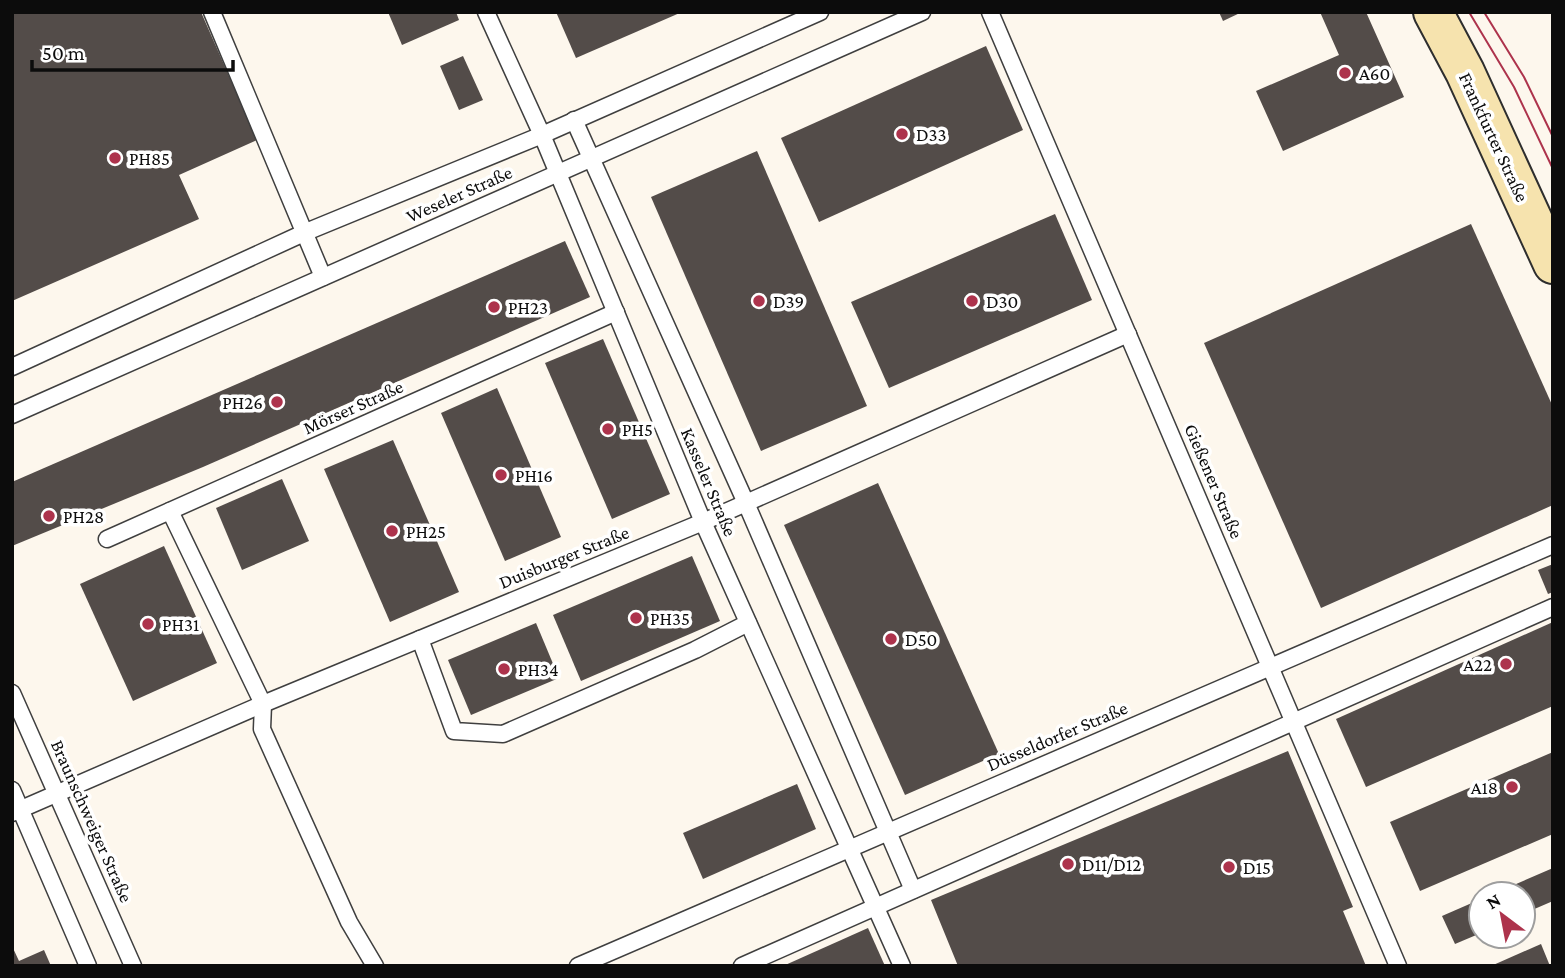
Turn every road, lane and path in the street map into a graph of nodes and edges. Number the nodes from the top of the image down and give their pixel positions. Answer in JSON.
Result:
{"nodes":[{"id":1,"x":212,"y":12,"type":"edge"},
{"id":2,"x":486,"y":12,"type":"edge"},
{"id":3,"x":820,"y":12,"type":"edge"},
{"id":4,"x":922,"y":12,"type":"edge"},
{"id":5,"x":990,"y":12,"type":"edge"},
{"id":6,"x":1433,"y":12,"type":"edge"},
{"id":7,"x":574,"y":120,"type":"junction"},
{"id":8,"x":541,"y":135,"type":"junction"},
{"id":9,"x":590,"y":159,"type":"junction"},
{"id":10,"x":558,"y":173,"type":"junction"},
{"id":11,"x":306,"y":232,"type":"junction"},
{"id":12,"x":1553,"y":264,"type":"edge"},
{"id":13,"x":323,"y":277,"type":"junction"},
{"id":14,"x":616,"y":312,"type":"junction"},
{"id":15,"x":1128,"y":334,"type":"junction"},
{"id":16,"x":12,"y":367,"type":"edge"},
{"id":17,"x":12,"y":415,"type":"edge"},
{"id":18,"x":747,"y":503,"type":"junction"},
{"id":19,"x":170,"y":511,"type":"junction"},
{"id":20,"x":703,"y":522,"type":"junction"},
{"id":21,"x":107,"y":539,"type":"dead end"},
{"id":22,"x":1553,"y":545,"type":"edge"},
{"id":23,"x":1553,"y":607,"type":"edge"},
{"id":24,"x":748,"y":623,"type":"junction"},
{"id":25,"x":420,"y":639,"type":"junction"},
{"id":26,"x":1270,"y":667,"type":"junction"},
{"id":27,"x":12,"y":693,"type":"edge"},
{"id":28,"x":263,"y":704,"type":"junction"},
{"id":29,"x":1293,"y":722,"type":"junction"},
{"id":30,"x":12,"y":790,"type":"edge"},
{"id":31,"x":57,"y":793,"type":"junction"},
{"id":32,"x":16,"y":811,"type":"edge"},
{"id":33,"x":887,"y":831,"type":"junction"},
{"id":34,"x":849,"y":848,"type":"junction"},
{"id":35,"x":913,"y":890,"type":"junction"},
{"id":36,"x":875,"y":907,"type":"junction"},
{"id":37,"x":88,"y":966,"type":"edge"},
{"id":38,"x":133,"y":966,"type":"edge"},
{"id":39,"x":375,"y":966,"type":"edge"},
{"id":40,"x":578,"y":966,"type":"edge"},
{"id":41,"x":742,"y":966,"type":"edge"},
{"id":42,"x":902,"y":966,"type":"edge"},
{"id":43,"x":1398,"y":966,"type":"edge"}],
"edges":[{"from":1,"to":11,"type":"lane"},
{"from":2,"to":8,"type":"lane","name":"Kasseler Straße"},
{"from":3,"to":7,"type":"lane","name":"Weseler Straße"},
{"from":4,"to":9,"type":"lane","name":"Weseler Straße"},
{"from":5,"to":15,"type":"lane","name":"Gießener Straße"},
{"from":6,"to":12,"type":"main road","name":"Frankfurter Straße"},
{"from":7,"to":8,"type":"lane","name":"Weseler Straße"},
{"from":7,"to":9,"type":"lane"},
{"from":8,"to":10,"type":"lane","name":"Kasseler Straße"},
{"from":8,"to":11,"type":"lane","name":"Weseler Straße"},
{"from":9,"to":10,"type":"lane","name":"Weseler Straße"},
{"from":9,"to":18,"type":"lane"},
{"from":10,"to":13,"type":"lane","name":"Weseler Straße"},
{"from":10,"to":14,"type":"lane","name":"Kasseler Straße"},
{"from":11,"to":13,"type":"lane"},
{"from":11,"to":16,"type":"lane","name":"Weseler Straße"},
{"from":13,"to":17,"type":"lane","name":"Weseler Straße"},
{"from":14,"to":19,"type":"lane","name":"Mörser Straße"},
{"from":14,"to":20,"type":"lane","name":"Kasseler Straße"},
{"from":15,"to":18,"type":"lane","name":"Duisburger Straße"},
{"from":15,"to":26,"type":"lane","name":"Gießener Straße"},
{"from":18,"to":20,"type":"lane","name":"Duisburger Straße"},
{"from":18,"to":33,"type":"lane"},
{"from":19,"to":21,"type":"lane","name":"Mörser Straße"},
{"from":19,"to":28,"type":"lane"},
{"from":20,"to":24,"type":"lane","name":"Kasseler Straße"},
{"from":20,"to":25,"type":"lane","name":"Duisburger Straße"},
{"from":22,"to":26,"type":"lane","name":"Düsseldorfer Straße"},
{"from":23,"to":29,"type":"lane"},
{"from":24,"to":25,"type":"lane"},
{"from":24,"to":34,"type":"lane","name":"Kasseler Straße"},
{"from":25,"to":28,"type":"lane","name":"Duisburger Straße"},
{"from":26,"to":29,"type":"lane","name":"Gießener Straße"},
{"from":26,"to":33,"type":"lane","name":"Düsseldorfer Straße"},
{"from":27,"to":31,"type":"lane","name":"Braunschweiger Straße"},
{"from":28,"to":31,"type":"lane","name":"Duisburger Straße"},
{"from":28,"to":39,"type":"lane"},
{"from":29,"to":35,"type":"lane"},
{"from":29,"to":43,"type":"lane","name":"Gießener Straße"},
{"from":30,"to":32,"type":"lane"},
{"from":31,"to":32,"type":"lane","name":"Duisburger Straße"},
{"from":31,"to":38,"type":"lane","name":"Braunschweiger Straße"},
{"from":32,"to":37,"type":"lane"},
{"from":33,"to":34,"type":"lane","name":"Düsseldorfer Straße"},
{"from":33,"to":35,"type":"lane"},
{"from":34,"to":36,"type":"lane","name":"Kasseler Straße"},
{"from":34,"to":40,"type":"lane","name":"Düsseldorfer Straße"},
{"from":35,"to":36,"type":"lane"},
{"from":36,"to":41,"type":"lane"},
{"from":36,"to":42,"type":"lane","name":"Kasseler Straße"}]}
